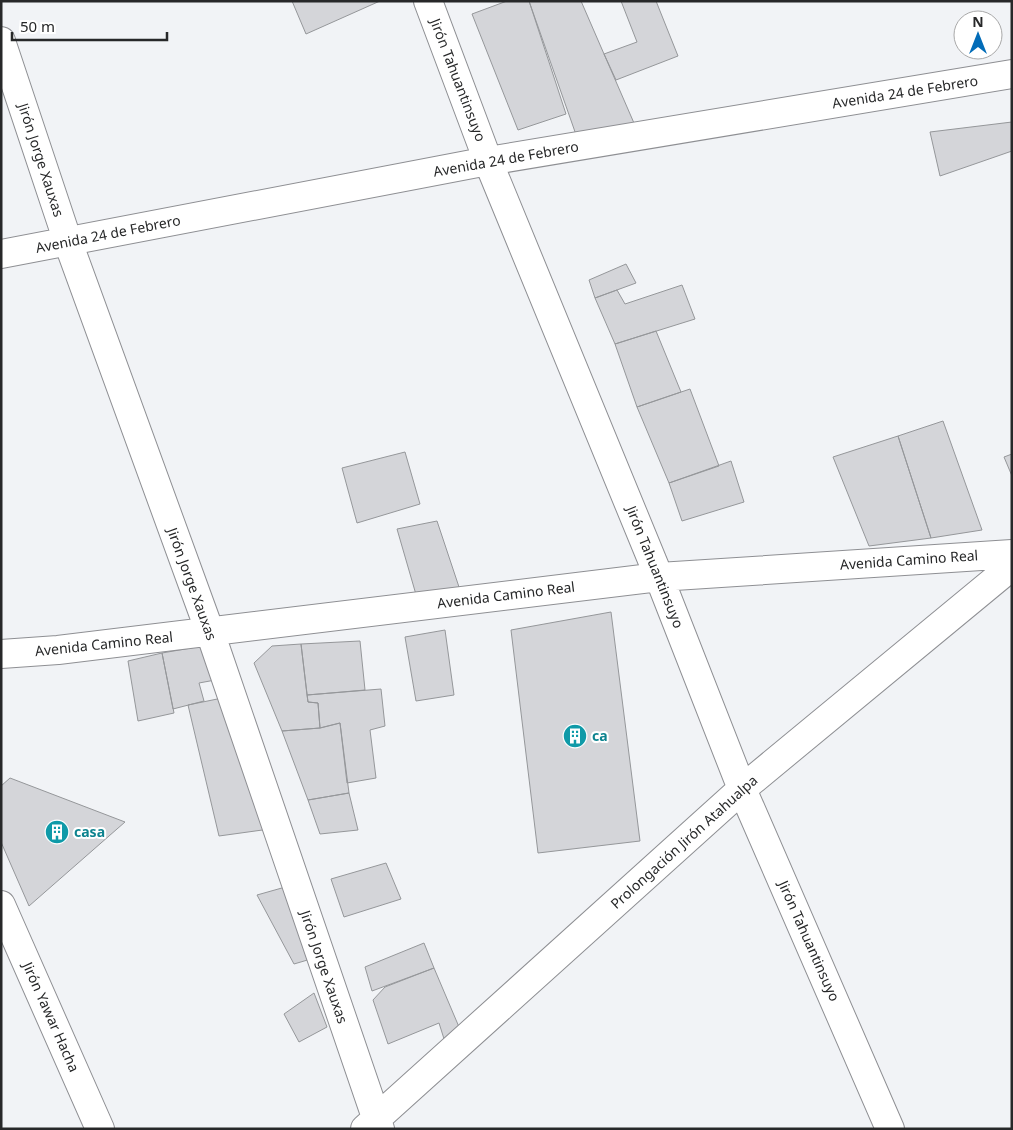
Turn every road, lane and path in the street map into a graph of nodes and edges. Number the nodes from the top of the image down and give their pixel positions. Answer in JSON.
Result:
{"nodes":[{"id":1,"x":428,"y":1,"type":"edge"},
{"id":2,"x":1,"y":41,"type":"edge"},
{"id":3,"x":1012,"y":74,"type":"edge"},
{"id":4,"x":488,"y":161,"type":"junction"},
{"id":5,"x":68,"y":242,"type":"junction"},
{"id":6,"x":1,"y":254,"type":"edge"},
{"id":7,"x":1012,"y":554,"type":"edge"},
{"id":8,"x":1012,"y":566,"type":"edge"},
{"id":9,"x":659,"y":576,"type":"junction"},
{"id":10,"x":210,"y":632,"type":"junction"},
{"id":11,"x":1,"y":654,"type":"edge"},
{"id":12,"x":742,"y":789,"type":"junction"},
{"id":13,"x":1,"y":905,"type":"edge"},
{"id":14,"x":374,"y":1125,"type":"edge"},
{"id":15,"x":100,"y":1129,"type":"edge"},
{"id":16,"x":890,"y":1129,"type":"edge"}],
"edges":[{"from":1,"to":4,"type":"street","name":"Jirón Tahuantinsuyo"},
{"from":2,"to":5,"type":"street","name":"Jirón Jorge Xauxas"},
{"from":3,"to":4,"type":"street","name":"Avenida 24 de Febrero"},
{"from":4,"to":5,"type":"street","name":"Avenida 24 de Febrero"},
{"from":4,"to":9,"type":"street","name":"Jirón Tahuantinsuyo"},
{"from":5,"to":6,"type":"street","name":"Avenida 24 de Febrero"},
{"from":5,"to":10,"type":"street","name":"Jirón Jorge Xauxas"},
{"from":7,"to":9,"type":"street","name":"Avenida Camino Real"},
{"from":8,"to":12,"type":"street","name":"Prolongación Jirón Atahualpa"},
{"from":9,"to":10,"type":"street","name":"Avenida Camino Real"},
{"from":9,"to":12,"type":"street","name":"Jirón Tahuantinsuyo"},
{"from":10,"to":11,"type":"street","name":"Avenida Camino Real"},
{"from":10,"to":14,"type":"street","name":"Jirón Jorge Xauxas"},
{"from":12,"to":14,"type":"street","name":"Prolongación Jirón Atahualpa"},
{"from":12,"to":16,"type":"street","name":"Jirón Tahuantinsuyo"},
{"from":13,"to":15,"type":"street","name":"Jirón Yawar Hacha"}]}
